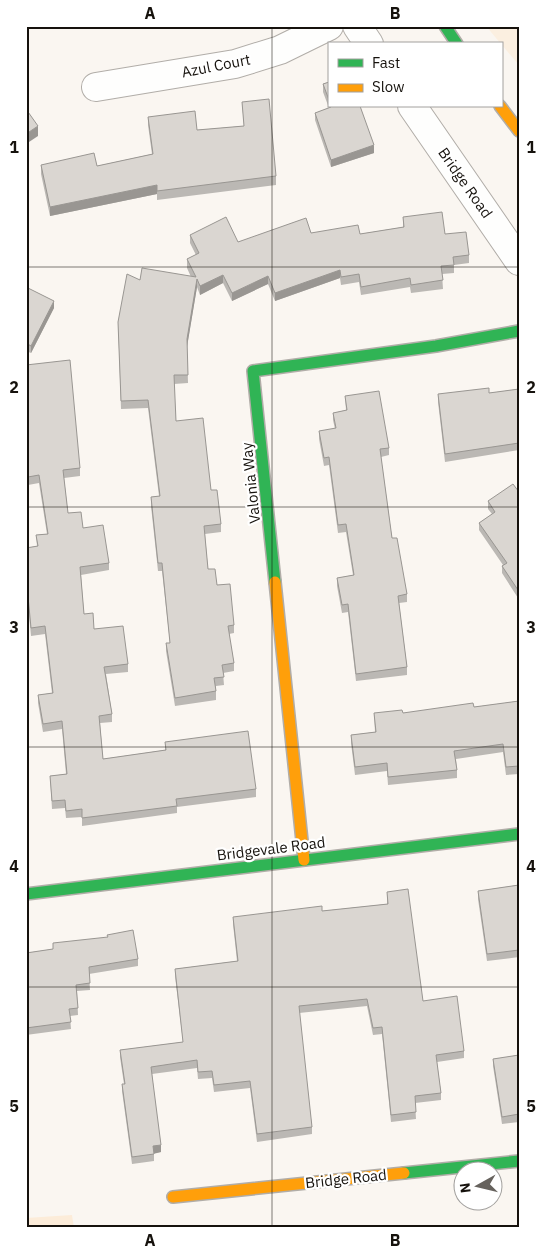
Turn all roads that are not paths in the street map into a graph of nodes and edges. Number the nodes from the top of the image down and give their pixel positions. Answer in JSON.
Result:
{"nodes":[{"id":1,"x":330,"y":26,"type":"edge"},
{"id":2,"x":357,"y":26,"type":"edge"},
{"id":3,"x":445,"y":26,"type":"edge"},
{"id":4,"x":368,"y":42,"type":"edge"},
{"id":5,"x":456,"y":42,"type":"edge"},
{"id":6,"x":96,"y":87,"type":"dead end"},
{"id":7,"x":413,"y":108,"type":"edge"},
{"id":8,"x":501,"y":108,"type":"edge"},
{"id":9,"x":519,"y":132,"type":"edge"},
{"id":10,"x":519,"y":261,"type":"edge"},
{"id":11,"x":519,"y":331,"type":"edge"},
{"id":12,"x":519,"y":834,"type":"edge"},
{"id":13,"x":304,"y":860,"type":"junction"},
{"id":14,"x":26,"y":894,"type":"edge"},
{"id":15,"x":519,"y":1161,"type":"edge"},
{"id":16,"x":173,"y":1197,"type":"dead end"}],
"edges":[{"from":1,"to":6,"type":"street","name":"Azul Court"},
{"from":2,"to":4,"type":"street"},
{"from":3,"to":5,"type":"street"},
{"from":7,"to":10,"type":"street","name":"Bridge Road"},
{"from":8,"to":9,"type":"street"},
{"from":11,"to":13,"type":"street","name":"Valonia Way"},
{"from":12,"to":13,"type":"street","name":"Bridgevale Road"},
{"from":13,"to":14,"type":"street","name":"Bridgevale Road"},
{"from":15,"to":16,"type":"street","name":"Bridge Road"}]}
